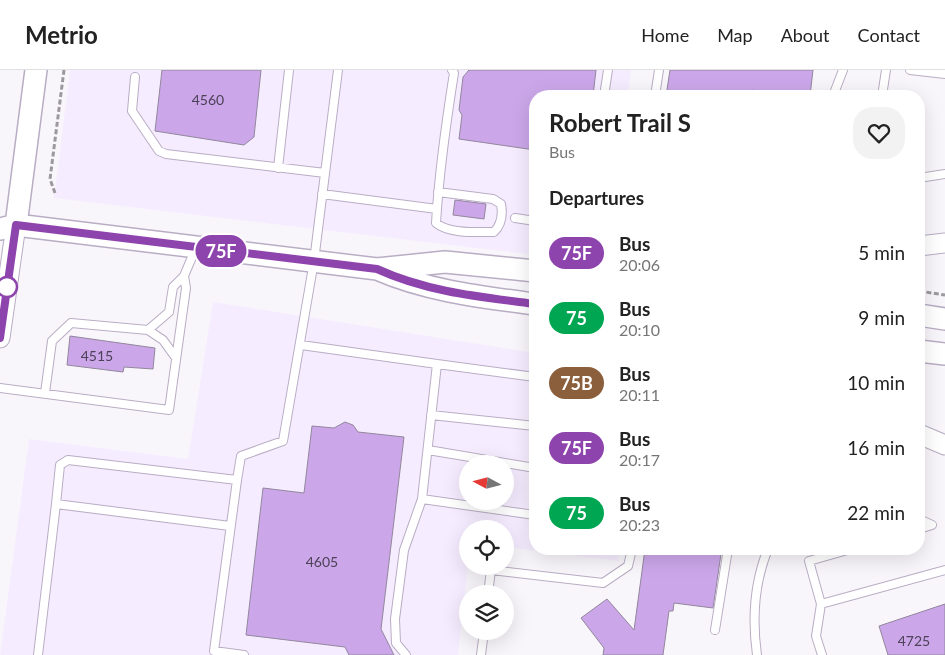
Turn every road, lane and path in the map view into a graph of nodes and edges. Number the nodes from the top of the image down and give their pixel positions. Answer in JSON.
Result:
{"nodes":[{"id":1,"x":36,"y":70,"type":"edge"},
{"id":2,"x":64,"y":70,"type":"edge"},
{"id":3,"x":289,"y":70,"type":"edge"},
{"id":4,"x":338,"y":70,"type":"edge"},
{"id":5,"x":452,"y":70,"type":"edge"},
{"id":6,"x":608,"y":70,"type":"edge"},
{"id":7,"x":659,"y":70,"type":"edge"},
{"id":8,"x":843,"y":70,"type":"edge"},
{"id":9,"x":886,"y":70,"type":"edge"},
{"id":10,"x":910,"y":70,"type":"edge"},
{"id":11,"x":945,"y":74,"type":"edge"},
{"id":12,"x":135,"y":77,"type":"dead end"},
{"id":13,"x":605,"y":90,"type":"edge"},
{"id":14,"x":656,"y":90,"type":"edge"},
{"id":15,"x":835,"y":90,"type":"edge"},
{"id":16,"x":883,"y":90,"type":"edge"},
{"id":17,"x":278,"y":168,"type":"junction"},
{"id":18,"x":325,"y":173,"type":"junction"},
{"id":19,"x":945,"y":174,"type":"edge"},
{"id":20,"x":925,"y":177,"type":"edge"},
{"id":21,"x":438,"y":192,"type":"junction"},
{"id":22,"x":55,"y":194,"type":"dead end"},
{"id":23,"x":322,"y":194,"type":"junction"},
{"id":24,"x":437,"y":209,"type":"junction"},
{"id":25,"x":515,"y":218,"type":"dead end"},
{"id":26,"x":529,"y":220,"type":"edge"},
{"id":27,"x":5,"y":223,"type":"edge"},
{"id":28,"x":945,"y":243,"type":"edge"},
{"id":29,"x":925,"y":245,"type":"edge"},
{"id":30,"x":196,"y":248,"type":"junction"},
{"id":31,"x":314,"y":261,"type":"junction"},
{"id":32,"x":377,"y":269,"type":"junction"},
{"id":33,"x":529,"y":270,"type":"edge"},
{"id":34,"x":184,"y":276,"type":"junction"},
{"id":35,"x":925,"y":292,"type":"edge"},
{"id":36,"x":945,"y":295,"type":"edge"},
{"id":37,"x":529,"y":303,"type":"edge"},
{"id":38,"x":925,"y":316,"type":"edge"},
{"id":39,"x":945,"y":319,"type":"edge"},
{"id":40,"x":148,"y":330,"type":"junction"},
{"id":41,"x":0,"y":338,"type":"edge"},
{"id":42,"x":300,"y":345,"type":"junction"},
{"id":43,"x":925,"y":352,"type":"edge"},
{"id":44,"x":945,"y":354,"type":"edge"},
{"id":45,"x":176,"y":358,"type":"junction"},
{"id":46,"x":437,"y":364,"type":"junction"},
{"id":47,"x":529,"y":376,"type":"edge"},
{"id":48,"x":0,"y":388,"type":"edge"},
{"id":49,"x":45,"y":394,"type":"junction"},
{"id":50,"x":431,"y":415,"type":"junction"},
{"id":51,"x":529,"y":425,"type":"edge"},
{"id":52,"x":925,"y":437,"type":"edge"},
{"id":53,"x":945,"y":445,"type":"edge"},
{"id":54,"x":428,"y":450,"type":"junction"},
{"id":55,"x":529,"y":467,"type":"edge"},
{"id":56,"x":236,"y":480,"type":"junction"},
{"id":57,"x":422,"y":499,"type":"junction"},
{"id":58,"x":56,"y":504,"type":"junction"},
{"id":59,"x":529,"y":514,"type":"edge"},
{"id":60,"x":925,"y":522,"type":"edge"},
{"id":61,"x":230,"y":526,"type":"junction"},
{"id":62,"x":925,"y":527,"type":"edge"},
{"id":63,"x":631,"y":555,"type":"edge"},
{"id":64,"x":727,"y":555,"type":"edge"},
{"id":65,"x":766,"y":555,"type":"edge"},
{"id":66,"x":830,"y":555,"type":"edge"},
{"id":67,"x":945,"y":570,"type":"edge"},
{"id":68,"x":489,"y":585,"type":"edge"},
{"id":69,"x":821,"y":604,"type":"junction"},
{"id":70,"x":715,"y":630,"type":"dead end"},
{"id":71,"x":483,"y":640,"type":"edge"},
{"id":72,"x":214,"y":653,"type":"edge"},
{"id":73,"x":38,"y":655,"type":"edge"},
{"id":74,"x":244,"y":655,"type":"edge"},
{"id":75,"x":406,"y":655,"type":"edge"},
{"id":76,"x":481,"y":655,"type":"edge"},
{"id":77,"x":757,"y":655,"type":"edge"},
{"id":78,"x":822,"y":655,"type":"edge"}],
"edges":[{"from":1,"to":27,"type":"main road"},
{"from":2,"to":22,"type":"path"},
{"from":3,"to":17,"type":"lane"},
{"from":4,"to":18,"type":"lane"},
{"from":5,"to":21,"type":"lane"},
{"from":6,"to":13,"type":"lane"},
{"from":7,"to":14,"type":"lane"},
{"from":8,"to":15,"type":"lane"},
{"from":9,"to":16,"type":"lane"},
{"from":10,"to":11,"type":"lane"},
{"from":12,"to":17,"type":"lane"},
{"from":17,"to":18,"type":"lane"},
{"from":18,"to":23,"type":"lane"},
{"from":19,"to":20,"type":"lane"},
{"from":21,"to":24,"type":"lane"},
{"from":21,"to":24,"type":"lane"},
{"from":23,"to":24,"type":"lane"},
{"from":23,"to":31,"type":"lane"},
{"from":25,"to":26,"type":"lane"},
{"from":27,"to":30,"type":"main road"},
{"from":27,"to":41,"type":"street"},
{"from":28,"to":29,"type":"street"},
{"from":30,"to":31,"type":"main road"},
{"from":30,"to":34,"type":"lane"},
{"from":31,"to":32,"type":"main road"},
{"from":31,"to":42,"type":"lane"},
{"from":32,"to":33,"type":"main road"},
{"from":32,"to":37,"type":"main road"},
{"from":34,"to":40,"type":"lane"},
{"from":34,"to":45,"type":"lane"},
{"from":35,"to":36,"type":"path"},
{"from":38,"to":39,"type":"main road"},
{"from":40,"to":45,"type":"lane"},
{"from":40,"to":49,"type":"lane"},
{"from":42,"to":46,"type":"lane"},
{"from":42,"to":56,"type":"lane"},
{"from":43,"to":44,"type":"main road"},
{"from":45,"to":49,"type":"lane"},
{"from":46,"to":47,"type":"lane"},
{"from":46,"to":50,"type":"lane"},
{"from":48,"to":49,"type":"lane"},
{"from":50,"to":51,"type":"lane"},
{"from":50,"to":54,"type":"lane"},
{"from":52,"to":53,"type":"street"},
{"from":54,"to":55,"type":"lane"},
{"from":54,"to":57,"type":"lane"},
{"from":56,"to":58,"type":"lane"},
{"from":56,"to":61,"type":"lane"},
{"from":57,"to":59,"type":"lane"},
{"from":57,"to":75,"type":"lane"},
{"from":58,"to":61,"type":"lane"},
{"from":58,"to":73,"type":"lane"},
{"from":60,"to":62,"type":"lane"},
{"from":61,"to":72,"type":"lane"},
{"from":63,"to":68,"type":"lane"},
{"from":64,"to":70,"type":"lane"},
{"from":65,"to":77,"type":"lane"},
{"from":66,"to":69,"type":"lane"},
{"from":67,"to":69,"type":"lane"},
{"from":69,"to":78,"type":"lane"},
{"from":71,"to":76,"type":"lane"},
{"from":72,"to":74,"type":"lane"}]}
